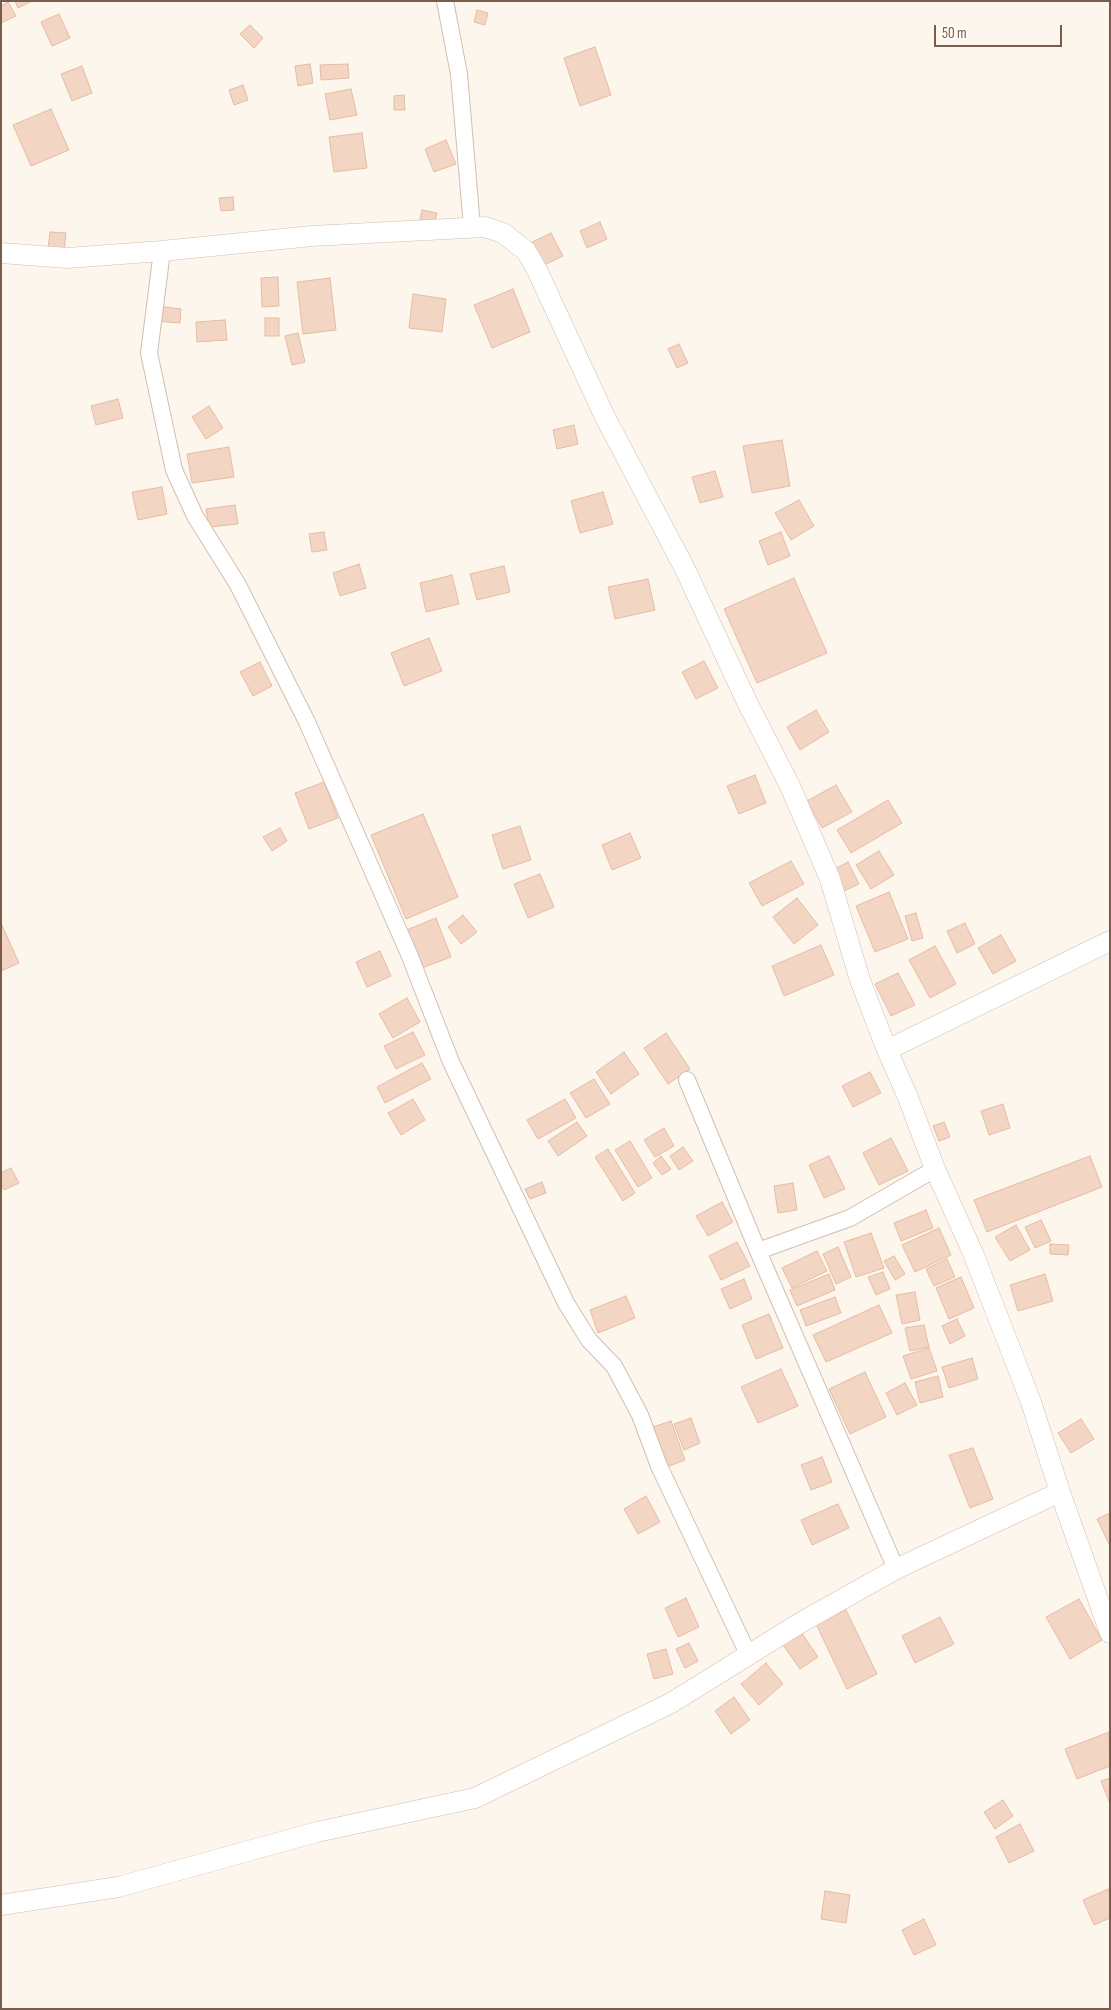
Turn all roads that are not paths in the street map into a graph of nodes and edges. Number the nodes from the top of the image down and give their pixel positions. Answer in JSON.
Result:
{"nodes":[{"id":1,"x":445,"y":1,"type":"edge"},
{"id":2,"x":472,"y":227,"type":"junction"},
{"id":3,"x":162,"y":251,"type":"junction"},
{"id":4,"x":1,"y":253,"type":"edge"},
{"id":5,"x":1110,"y":941,"type":"edge"},
{"id":6,"x":887,"y":1050,"type":"junction"},
{"id":7,"x":686,"y":1080,"type":"dead end"},
{"id":8,"x":935,"y":1169,"type":"junction"},
{"id":9,"x":758,"y":1251,"type":"junction"},
{"id":10,"x":1060,"y":1492,"type":"junction"},
{"id":11,"x":896,"y":1569,"type":"junction"},
{"id":12,"x":1110,"y":1633,"type":"edge"},
{"id":13,"x":748,"y":1654,"type":"junction"},
{"id":14,"x":1,"y":1905,"type":"edge"}],
"edges":[{"from":1,"to":2,"type":"street"},
{"from":2,"to":3,"type":"street"},
{"from":2,"to":6,"type":"street"},
{"from":3,"to":4,"type":"street"},
{"from":3,"to":13,"type":"street"},
{"from":5,"to":6,"type":"street"},
{"from":6,"to":8,"type":"street"},
{"from":7,"to":9,"type":"street"},
{"from":8,"to":9,"type":"street"},
{"from":8,"to":10,"type":"street"},
{"from":9,"to":11,"type":"street"},
{"from":10,"to":11,"type":"street"},
{"from":10,"to":12,"type":"street"},
{"from":11,"to":13,"type":"street"},
{"from":13,"to":14,"type":"street"}]}
